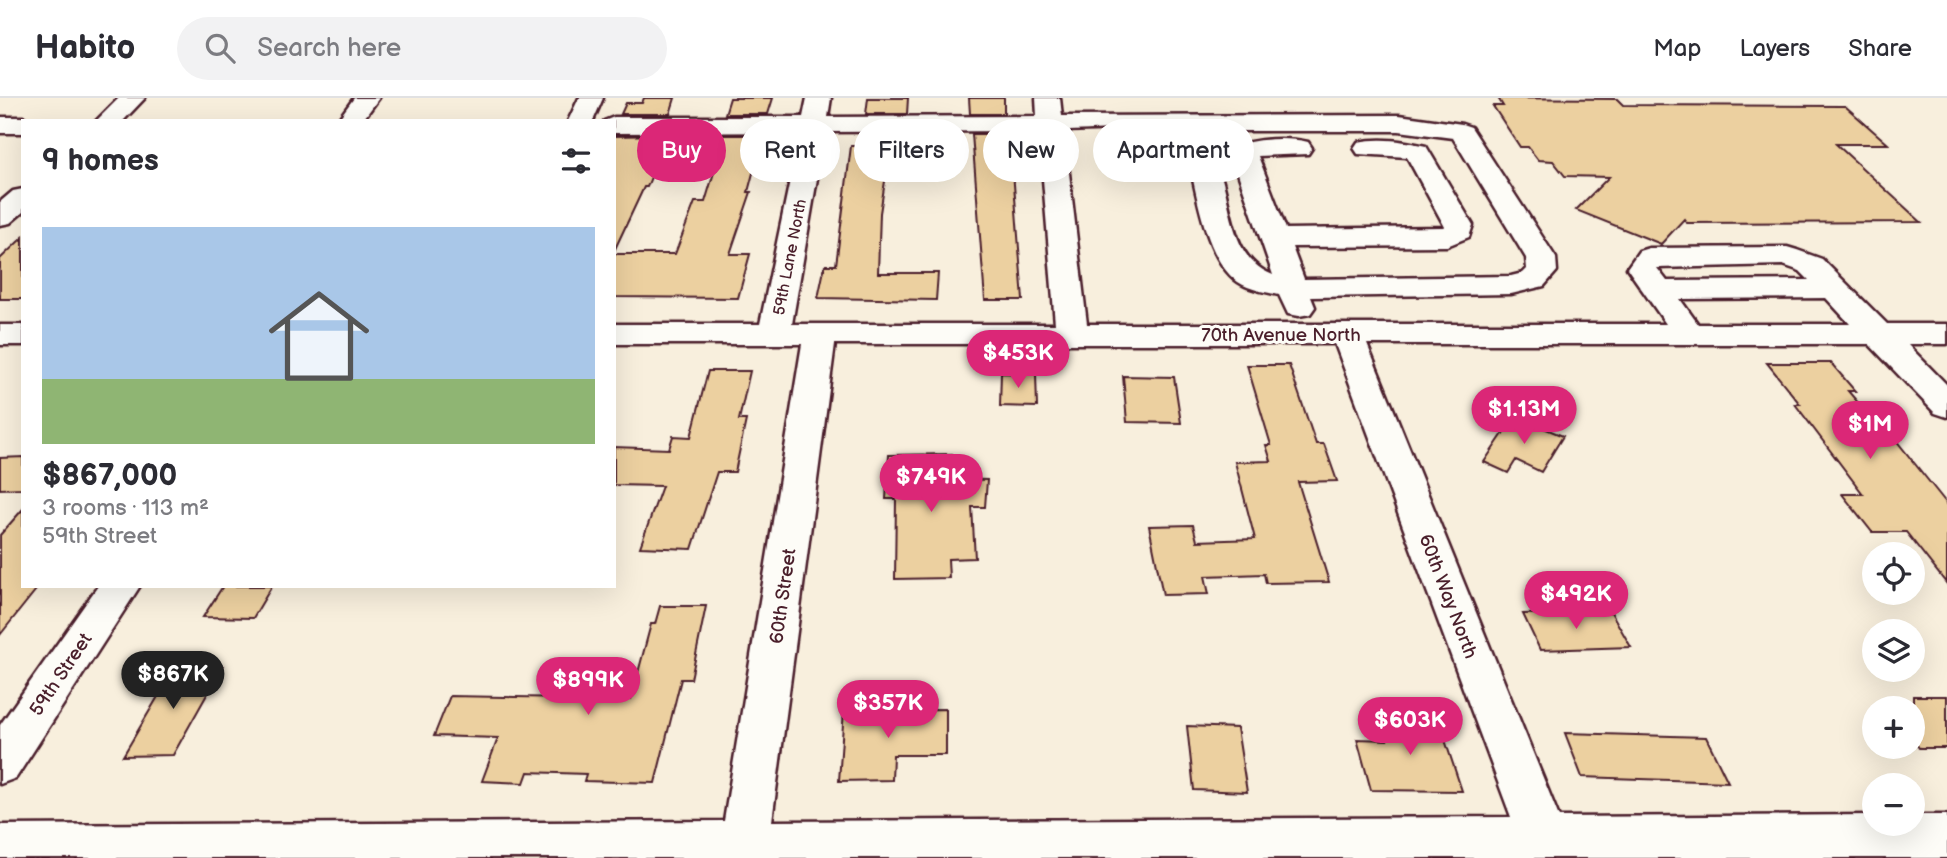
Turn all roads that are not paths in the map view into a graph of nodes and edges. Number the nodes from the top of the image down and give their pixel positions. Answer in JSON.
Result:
{"nodes":[{"id":1,"x":133,"y":98,"type":"edge"},
{"id":2,"x":367,"y":98,"type":"edge"},
{"id":3,"x":591,"y":98,"type":"edge"},
{"id":4,"x":817,"y":112,"type":"edge"},
{"id":5,"x":1049,"y":112,"type":"edge"},
{"id":6,"x":110,"y":119,"type":"edge"},
{"id":7,"x":351,"y":119,"type":"edge"},
{"id":8,"x":581,"y":119,"type":"edge"},
{"id":9,"x":1110,"y":119,"type":"edge"},
{"id":10,"x":0,"y":125,"type":"edge"},
{"id":11,"x":21,"y":125,"type":"edge"},
{"id":12,"x":616,"y":125,"type":"edge"},
{"id":13,"x":1254,"y":133,"type":"edge"},
{"id":14,"x":1293,"y":136,"type":"junction"},
{"id":15,"x":1208,"y":182,"type":"edge"},
{"id":16,"x":21,"y":199,"type":"edge"},
{"id":17,"x":0,"y":217,"type":"edge"},
{"id":18,"x":1274,"y":238,"type":"junction"},
{"id":19,"x":1293,"y":288,"type":"junction"},
{"id":20,"x":616,"y":334,"type":"edge"},
{"id":21,"x":774,"y":334,"type":"junction"},
{"id":22,"x":820,"y":334,"type":"junction"},
{"id":23,"x":1072,"y":334,"type":"junction"},
{"id":24,"x":1328,"y":334,"type":"junction"},
{"id":25,"x":1689,"y":334,"type":"junction"},
{"id":26,"x":1880,"y":334,"type":"junction"},
{"id":27,"x":1947,"y":334,"type":"edge"},
{"id":28,"x":0,"y":335,"type":"edge"},
{"id":29,"x":21,"y":335,"type":"edge"},
{"id":30,"x":1947,"y":405,"type":"edge"},
{"id":31,"x":119,"y":588,"type":"edge"},
{"id":32,"x":0,"y":762,"type":"edge"},
{"id":33,"x":1947,"y":838,"type":"edge"},
{"id":34,"x":0,"y":848,"type":"edge"},
{"id":35,"x":1548,"y":850,"type":"edge"},
{"id":36,"x":744,"y":851,"type":"edge"}],
"edges":[{"from":1,"to":6,"type":"street"},
{"from":2,"to":7,"type":"street"},
{"from":3,"to":8,"type":"street"},
{"from":4,"to":5,"type":"street"},
{"from":4,"to":12,"type":"street"},
{"from":4,"to":21,"type":"street","name":"59th Lane North"},
{"from":5,"to":9,"type":"street"},
{"from":5,"to":23,"type":"street"},
{"from":10,"to":11,"type":"street"},
{"from":13,"to":14,"type":"street"},
{"from":14,"to":18,"type":"street","name":"60th Way North"},
{"from":14,"to":18,"type":"street"},
{"from":14,"to":19,"type":"street"},
{"from":15,"to":19,"type":"street"},
{"from":16,"to":17,"type":"street"},
{"from":18,"to":19,"type":"street","name":"60th Way North"},
{"from":19,"to":24,"type":"street","name":"60th Way North"},
{"from":20,"to":21,"type":"street","name":"70th Avenue North"},
{"from":21,"to":22,"type":"street","name":"70th Avenue North"},
{"from":22,"to":23,"type":"street","name":"70th Avenue North"},
{"from":22,"to":36,"type":"street","name":"60th Street"},
{"from":23,"to":24,"type":"street","name":"70th Avenue North"},
{"from":24,"to":25,"type":"street","name":"70th Avenue North"},
{"from":24,"to":35,"type":"street","name":"60th Way North"},
{"from":25,"to":26,"type":"street","name":"70th Avenue North"},
{"from":25,"to":26,"type":"street"},
{"from":26,"to":27,"type":"street","name":"70th Avenue North"},
{"from":26,"to":30,"type":"street"},
{"from":28,"to":29,"type":"street"},
{"from":31,"to":32,"type":"street","name":"59th Street"},
{"from":33,"to":35,"type":"street"},
{"from":34,"to":36,"type":"street"},
{"from":35,"to":36,"type":"street"}]}
